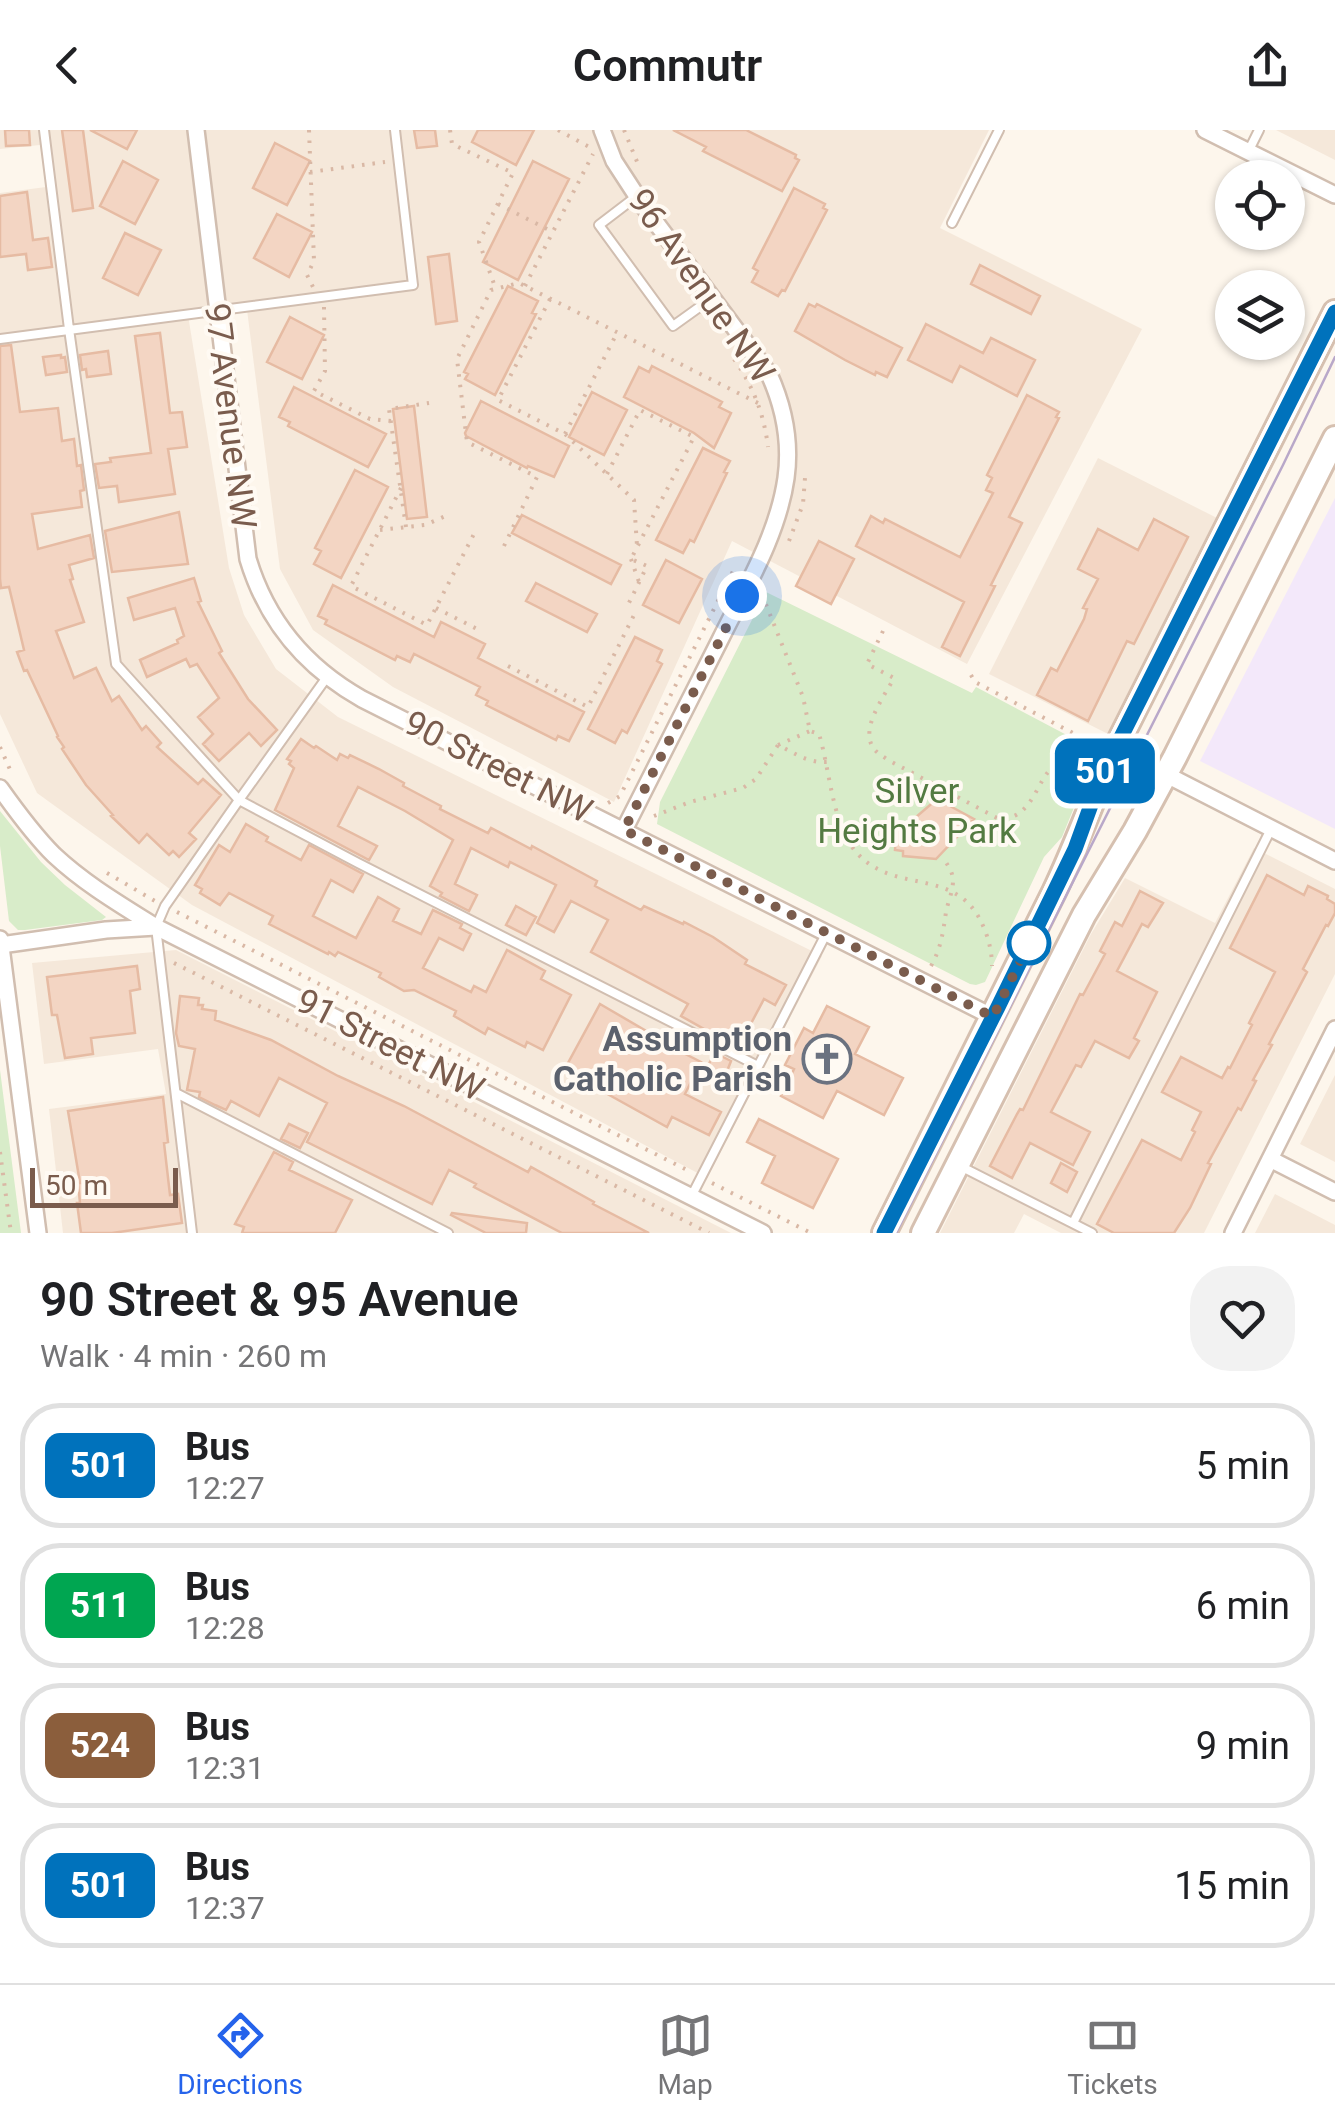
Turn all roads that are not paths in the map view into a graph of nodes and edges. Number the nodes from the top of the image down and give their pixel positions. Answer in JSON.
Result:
{"nodes":[{"id":1,"x":44,"y":130,"type":"edge"},
{"id":2,"x":196,"y":130,"type":"edge"},
{"id":3,"x":395,"y":130,"type":"edge"},
{"id":4,"x":999,"y":130,"type":"edge"},
{"id":5,"x":1205,"y":130,"type":"edge"},
{"id":6,"x":1260,"y":130,"type":"edge"},
{"id":7,"x":595,"y":134,"type":"edge"},
{"id":8,"x":1248,"y":152,"type":"junction"},
{"id":9,"x":637,"y":196,"type":"junction"},
{"id":10,"x":1335,"y":196,"type":"edge"},
{"id":11,"x":952,"y":223,"type":"dead end"},
{"id":12,"x":712,"y":298,"type":"junction"},
{"id":13,"x":216,"y":310,"type":"junction"},
{"id":14,"x":1335,"y":312,"type":"edge"},
{"id":15,"x":69,"y":330,"type":"junction"},
{"id":16,"x":0,"y":339,"type":"edge"},
{"id":17,"x":1335,"y":438,"type":"edge"},
{"id":18,"x":327,"y":677,"type":"junction"},
{"id":19,"x":1165,"y":774,"type":"junction"},
{"id":20,"x":0,"y":788,"type":"edge"},
{"id":21,"x":239,"y":800,"type":"junction"},
{"id":22,"x":1270,"y":829,"type":"junction"},
{"id":23,"x":624,"y":830,"type":"junction"},
{"id":24,"x":1335,"y":861,"type":"edge"},
{"id":25,"x":156,"y":927,"type":"junction"},
{"id":26,"x":826,"y":934,"type":"junction"},
{"id":27,"x":0,"y":936,"type":"edge"},
{"id":28,"x":1,"y":946,"type":"edge"},
{"id":29,"x":993,"y":1017,"type":"junction"},
{"id":30,"x":1335,"y":1030,"type":"edge"},
{"id":31,"x":758,"y":1066,"type":"junction"},
{"id":32,"x":176,"y":1093,"type":"junction"},
{"id":33,"x":1270,"y":1159,"type":"junction"},
{"id":34,"x":957,"y":1165,"type":"junction"},
{"id":35,"x":1335,"y":1192,"type":"edge"},
{"id":36,"x":692,"y":1197,"type":"junction"},
{"id":37,"x":1072,"y":1223,"type":"junction"},
{"id":38,"x":38,"y":1233,"type":"edge"},
{"id":39,"x":192,"y":1233,"type":"edge"},
{"id":40,"x":448,"y":1233,"type":"edge"},
{"id":41,"x":762,"y":1233,"type":"edge"},
{"id":42,"x":884,"y":1233,"type":"edge"},
{"id":43,"x":923,"y":1233,"type":"edge"},
{"id":44,"x":1092,"y":1233,"type":"edge"},
{"id":45,"x":1233,"y":1233,"type":"edge"}],
"edges":[{"from":1,"to":15,"type":"lane"},
{"from":2,"to":13,"type":"street","name":"97 Avenue NW"},
{"from":3,"to":13,"type":"lane"},
{"from":4,"to":11,"type":"lane"},
{"from":5,"to":8,"type":"street"},
{"from":6,"to":8,"type":"lane"},
{"from":7,"to":9,"type":"street","name":"96 Avenue NW"},
{"from":8,"to":10,"type":"street"},
{"from":9,"to":12,"type":"street","name":"96 Avenue NW"},
{"from":9,"to":12,"type":"lane"},
{"from":12,"to":23,"type":"street","name":"96 Avenue NW"},
{"from":13,"to":15,"type":"lane"},
{"from":13,"to":18,"type":"street","name":"97 Avenue NW"},
{"from":14,"to":29,"type":"street"},
{"from":15,"to":16,"type":"lane"},
{"from":15,"to":21,"type":"lane"},
{"from":17,"to":19,"type":"street"},
{"from":18,"to":21,"type":"lane"},
{"from":18,"to":23,"type":"street","name":"90 Street NW"},
{"from":19,"to":22,"type":"street"},
{"from":19,"to":34,"type":"street"},
{"from":20,"to":25,"type":"street","name":"91 Street NW"},
{"from":21,"to":25,"type":"lane"},
{"from":21,"to":31,"type":"lane"},
{"from":22,"to":24,"type":"street"},
{"from":22,"to":37,"type":"lane"},
{"from":23,"to":26,"type":"street","name":"90 Street NW"},
{"from":25,"to":28,"type":"street"},
{"from":25,"to":32,"type":"lane"},
{"from":25,"to":36,"type":"street","name":"91 Street NW"},
{"from":26,"to":29,"type":"street","name":"90 Street NW"},
{"from":26,"to":31,"type":"lane"},
{"from":27,"to":28,"type":"street"},
{"from":28,"to":38,"type":"street"},
{"from":29,"to":42,"type":"street"},
{"from":30,"to":33,"type":"street"},
{"from":31,"to":36,"type":"lane"},
{"from":32,"to":39,"type":"lane"},
{"from":32,"to":40,"type":"lane"},
{"from":33,"to":35,"type":"street"},
{"from":33,"to":45,"type":"street"},
{"from":34,"to":37,"type":"lane"},
{"from":34,"to":43,"type":"street"},
{"from":36,"to":41,"type":"street","name":"91 Street NW"},
{"from":37,"to":44,"type":"lane"}]}
